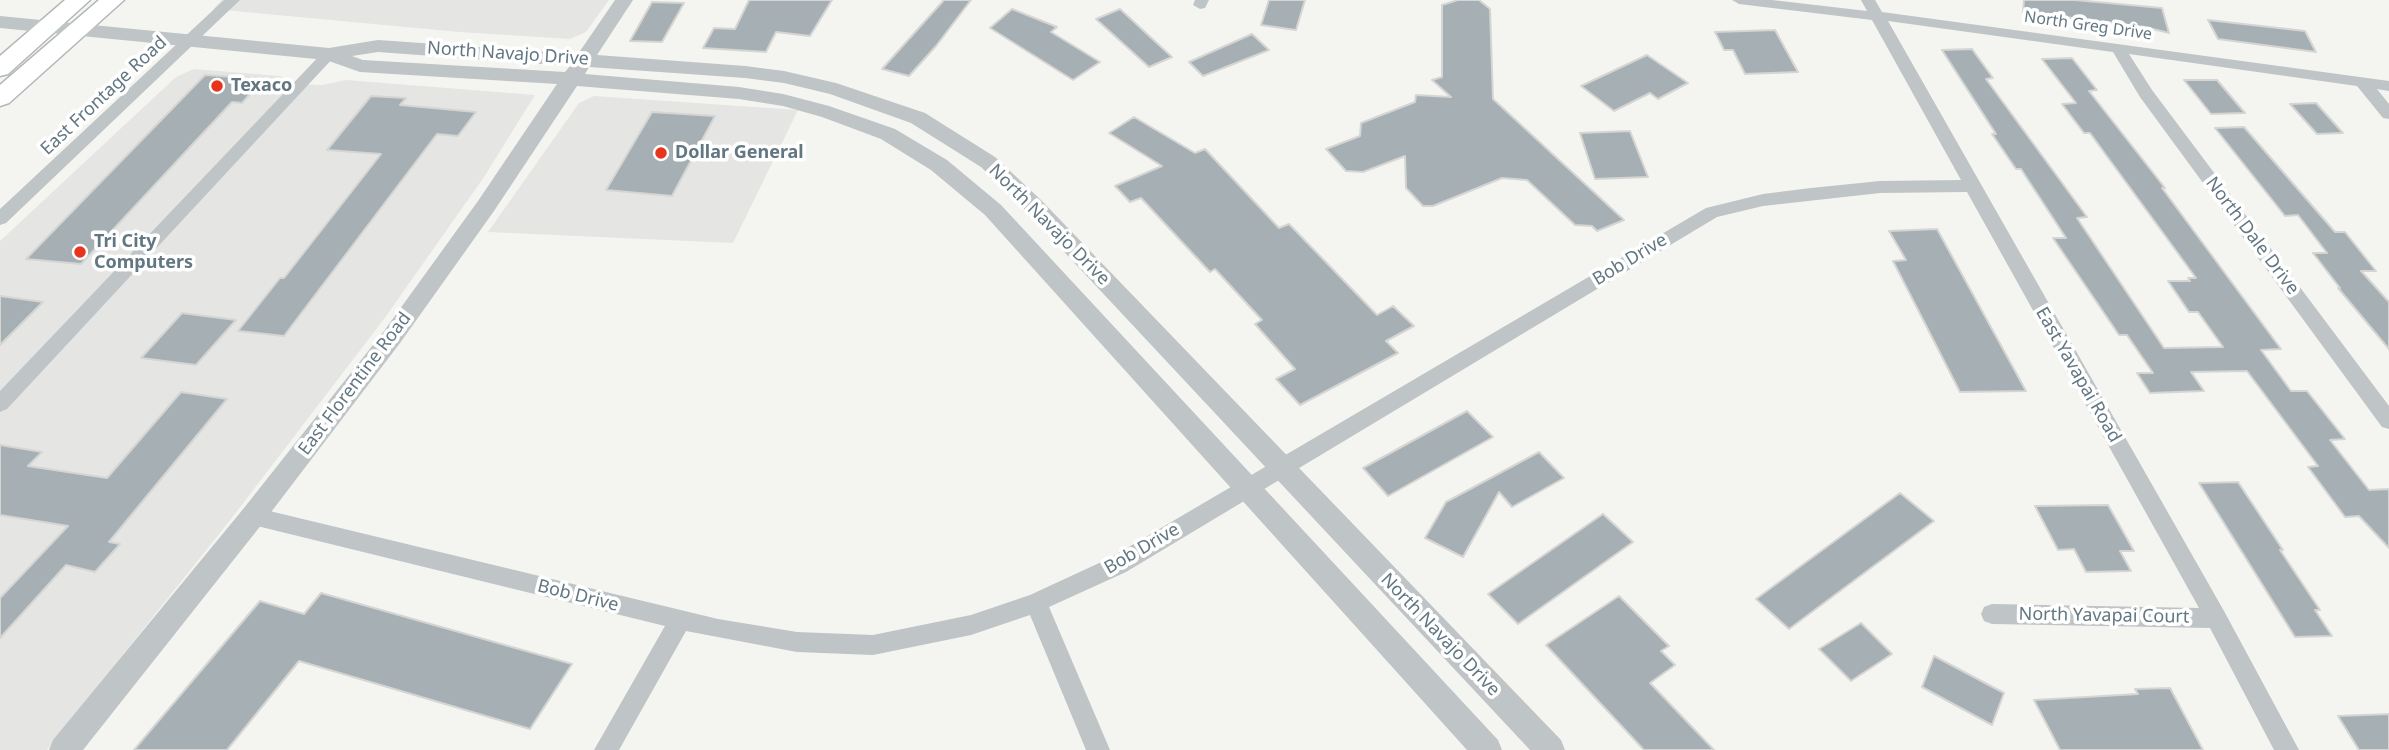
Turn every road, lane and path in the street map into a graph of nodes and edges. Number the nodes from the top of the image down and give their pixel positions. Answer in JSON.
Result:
{"nodes":[{"id":1,"x":79,"y":0,"type":"edge"},
{"id":2,"x":113,"y":0,"type":"edge"},
{"id":3,"x":233,"y":0,"type":"edge"},
{"id":4,"x":624,"y":0,"type":"edge"},
{"id":5,"x":1739,"y":0,"type":"edge"},
{"id":6,"x":1868,"y":0,"type":"edge"},
{"id":7,"x":1878,"y":18,"type":"junction"},
{"id":8,"x":0,"y":22,"type":"edge"},
{"id":9,"x":50,"y":26,"type":"junction"},
{"id":10,"x":81,"y":29,"type":"junction"},
{"id":11,"x":191,"y":42,"type":"junction"},
{"id":12,"x":2118,"y":48,"type":"junction"},
{"id":13,"x":329,"y":54,"type":"junction"},
{"id":14,"x":0,"y":69,"type":"edge"},
{"id":15,"x":578,"y":69,"type":"junction"},
{"id":16,"x":2362,"y":82,"type":"junction"},
{"id":17,"x":2389,"y":86,"type":"edge"},
{"id":18,"x":0,"y":98,"type":"edge"},
{"id":19,"x":2389,"y":114,"type":"edge"},
{"id":20,"x":1971,"y":186,"type":"junction"},
{"id":21,"x":0,"y":219,"type":"edge"},
{"id":22,"x":1048,"y":221,"type":"junction"},
{"id":23,"x":1016,"y":236,"type":"junction"},
{"id":24,"x":0,"y":404,"type":"edge"},
{"id":25,"x":2389,"y":421,"type":"edge"},
{"id":26,"x":1280,"y":466,"type":"junction"},
{"id":27,"x":1246,"y":488,"type":"junction"},
{"id":28,"x":253,"y":516,"type":"junction"},
{"id":29,"x":1036,"y":603,"type":"junction"},
{"id":30,"x":1993,"y":614,"type":"dead end"},
{"id":31,"x":2216,"y":618,"type":"junction"},
{"id":32,"x":680,"y":620,"type":"junction"},
{"id":33,"x":64,"y":750,"type":"edge"},
{"id":34,"x":606,"y":750,"type":"edge"},
{"id":35,"x":1098,"y":750,"type":"edge"},
{"id":36,"x":1487,"y":750,"type":"edge"},
{"id":37,"x":1550,"y":750,"type":"edge"},
{"id":38,"x":2287,"y":750,"type":"edge"}],
"edges":[{"from":1,"to":9,"type":"main road"},
{"from":2,"to":10,"type":"main road"},
{"from":3,"to":11,"type":"street","name":"East Frontage Road"},
{"from":4,"to":15,"type":"street","name":"East Florentine Road"},
{"from":5,"to":7,"type":"street","name":"North Greg Drive"},
{"from":6,"to":7,"type":"street","name":"East Yavapai Road"},
{"from":7,"to":12,"type":"street","name":"North Greg Drive"},
{"from":7,"to":20,"type":"street","name":"East Yavapai Road"},
{"from":8,"to":9,"type":"street","name":"North Navajo Drive"},
{"from":9,"to":10,"type":"street","name":"North Navajo Drive"},
{"from":9,"to":14,"type":"main road"},
{"from":10,"to":11,"type":"street","name":"North Navajo Drive"},
{"from":10,"to":18,"type":"main road"},
{"from":11,"to":13,"type":"street","name":"North Navajo Drive"},
{"from":11,"to":21,"type":"street","name":"East Frontage Road"},
{"from":12,"to":16,"type":"street","name":"North Greg Drive"},
{"from":12,"to":25,"type":"street","name":"North Dale Drive"},
{"from":13,"to":15,"type":"street","name":"North Navajo Drive"},
{"from":13,"to":24,"type":"street"},
{"from":15,"to":22,"type":"street","name":"North Navajo Drive"},
{"from":15,"to":23,"type":"street","name":"North Navajo Drive"},
{"from":15,"to":28,"type":"street","name":"East Florentine Road"},
{"from":16,"to":17,"type":"street","name":"North Greg Drive"},
{"from":16,"to":19,"type":"street"},
{"from":20,"to":26,"type":"street","name":"Bob Drive"},
{"from":20,"to":31,"type":"street","name":"East Yavapai Road"},
{"from":22,"to":23,"type":"street"},
{"from":22,"to":26,"type":"street","name":"North Navajo Drive"},
{"from":23,"to":27,"type":"street","name":"North Navajo Drive"},
{"from":26,"to":27,"type":"street","name":"Bob Drive"},
{"from":26,"to":37,"type":"street","name":"North Navajo Drive"},
{"from":27,"to":29,"type":"street","name":"Bob Drive"},
{"from":27,"to":36,"type":"street","name":"North Navajo Drive"},
{"from":28,"to":32,"type":"street","name":"Bob Drive"},
{"from":28,"to":33,"type":"street","name":"East Florentine Road"},
{"from":29,"to":32,"type":"street","name":"Bob Drive"},
{"from":29,"to":35,"type":"street"},
{"from":30,"to":31,"type":"street","name":"North Yavapai Court"},
{"from":31,"to":38,"type":"street","name":"East Yavapai Road"},
{"from":32,"to":34,"type":"street"}]}
